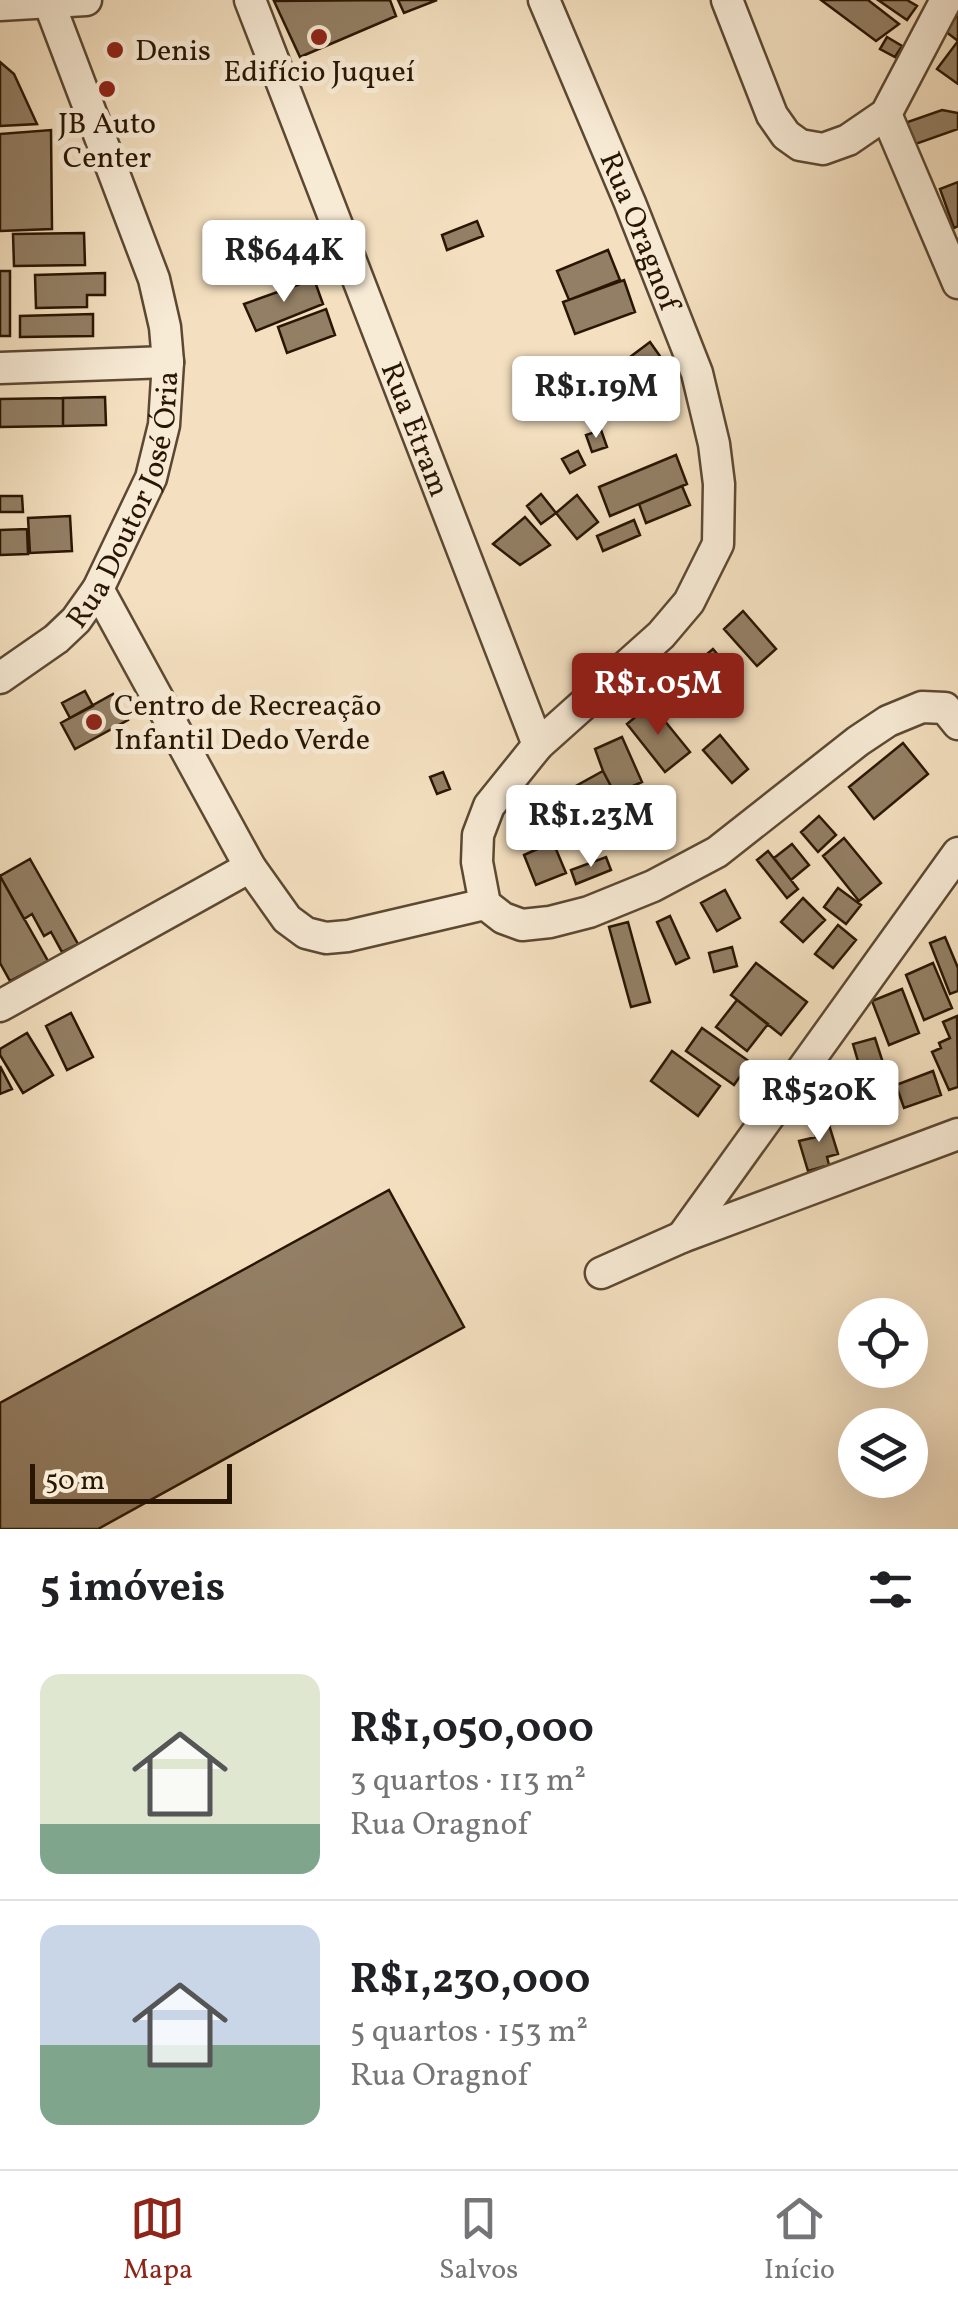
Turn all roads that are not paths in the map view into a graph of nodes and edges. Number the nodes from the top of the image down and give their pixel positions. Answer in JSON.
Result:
{"nodes":[{"id":1,"x":86,"y":0,"type":"edge"},
{"id":2,"x":250,"y":0,"type":"edge"},
{"id":3,"x":544,"y":0,"type":"edge"},
{"id":4,"x":727,"y":0,"type":"edge"},
{"id":5,"x":946,"y":0,"type":"edge"},
{"id":6,"x":48,"y":1,"type":"edge"},
{"id":7,"x":0,"y":4,"type":"edge"},
{"id":8,"x":886,"y":114,"type":"junction"},
{"id":9,"x":958,"y":283,"type":"edge"},
{"id":10,"x":168,"y":362,"type":"junction"},
{"id":11,"x":0,"y":368,"type":"edge"},
{"id":12,"x":98,"y":589,"type":"junction"},
{"id":13,"x":8,"y":668,"type":"edge"},
{"id":14,"x":958,"y":724,"type":"edge"},
{"id":15,"x":538,"y":746,"type":"junction"},
{"id":16,"x":958,"y":853,"type":"edge"},
{"id":17,"x":250,"y":867,"type":"junction"},
{"id":18,"x":485,"y":904,"type":"junction"},
{"id":19,"x":0,"y":1006,"type":"edge"},
{"id":20,"x":958,"y":1134,"type":"edge"},
{"id":21,"x":682,"y":1237,"type":"junction"},
{"id":22,"x":601,"y":1273,"type":"dead end"}],
"edges":[{"from":1,"to":6,"type":"street"},
{"from":2,"to":15,"type":"street","name":"Rua Etram"},
{"from":3,"to":15,"type":"street","name":"Rua Oragnof"},
{"from":4,"to":8,"type":"street"},
{"from":5,"to":8,"type":"street"},
{"from":6,"to":7,"type":"street"},
{"from":6,"to":10,"type":"street","name":"Rua Doutor José Ória"},
{"from":8,"to":9,"type":"street"},
{"from":10,"to":11,"type":"street"},
{"from":10,"to":12,"type":"street","name":"Rua Doutor José Ória"},
{"from":12,"to":13,"type":"street","name":"Rua Doutor José Ória"},
{"from":12,"to":17,"type":"street"},
{"from":14,"to":18,"type":"street"},
{"from":15,"to":18,"type":"street","name":"Rua Oragnof"},
{"from":16,"to":21,"type":"street"},
{"from":17,"to":18,"type":"street"},
{"from":17,"to":19,"type":"street"},
{"from":20,"to":21,"type":"street"},
{"from":21,"to":22,"type":"street"}]}
